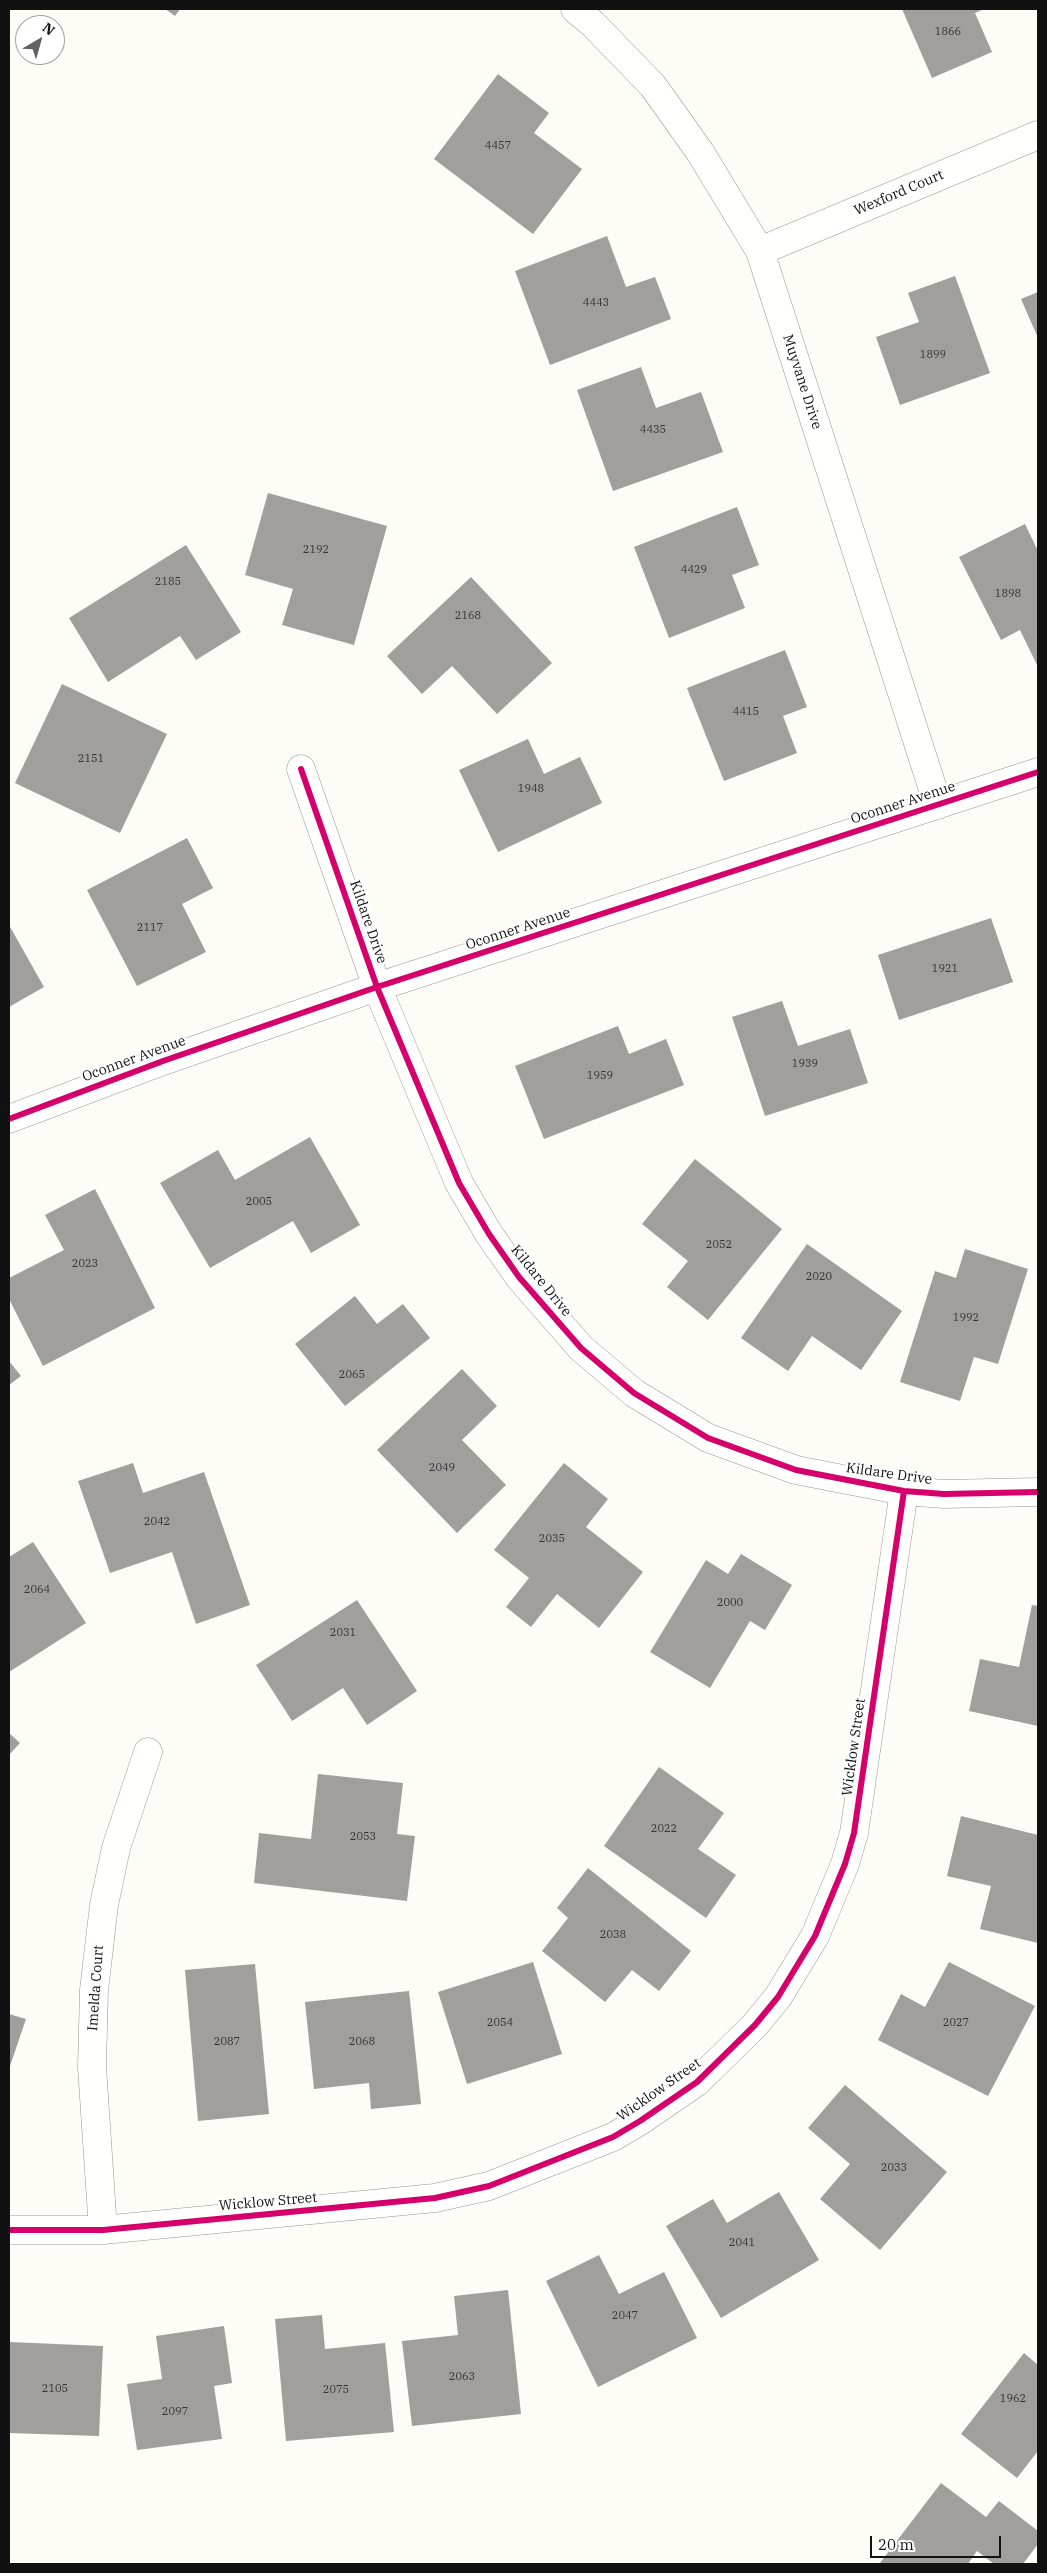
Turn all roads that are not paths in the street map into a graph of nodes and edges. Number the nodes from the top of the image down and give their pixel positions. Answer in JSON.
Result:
{"nodes":[{"id":1,"x":575,"y":9,"type":"edge"},
{"id":2,"x":1038,"y":135,"type":"edge"},
{"id":3,"x":760,"y":251,"type":"junction"},
{"id":4,"x":301,"y":769,"type":"dead end"},
{"id":5,"x":1038,"y":772,"type":"edge"},
{"id":6,"x":938,"y":805,"type":"junction"},
{"id":7,"x":377,"y":988,"type":"junction"},
{"id":8,"x":9,"y":1119,"type":"edge"},
{"id":9,"x":904,"y":1491,"type":"junction"},
{"id":10,"x":1038,"y":1492,"type":"edge"},
{"id":11,"x":148,"y":1752,"type":"dead end"},
{"id":12,"x":9,"y":2230,"type":"edge"},
{"id":13,"x":103,"y":2230,"type":"junction"}],
"edges":[{"from":1,"to":3,"type":"street","name":"Muyvane Drive"},
{"from":2,"to":3,"type":"street","name":"Wexford Court"},
{"from":3,"to":6,"type":"street","name":"Muyvane Drive"},
{"from":4,"to":7,"type":"street","name":"Kildare Drive"},
{"from":5,"to":6,"type":"street","name":"Oconner Avenue"},
{"from":6,"to":7,"type":"street","name":"Oconner Avenue"},
{"from":7,"to":8,"type":"street","name":"Oconner Avenue"},
{"from":7,"to":9,"type":"street","name":"Kildare Drive"},
{"from":9,"to":10,"type":"street","name":"Kildare Drive"},
{"from":9,"to":13,"type":"street","name":"Wicklow Street"},
{"from":11,"to":13,"type":"street","name":"Imelda Court"},
{"from":12,"to":13,"type":"street","name":"Wicklow Street"}]}
